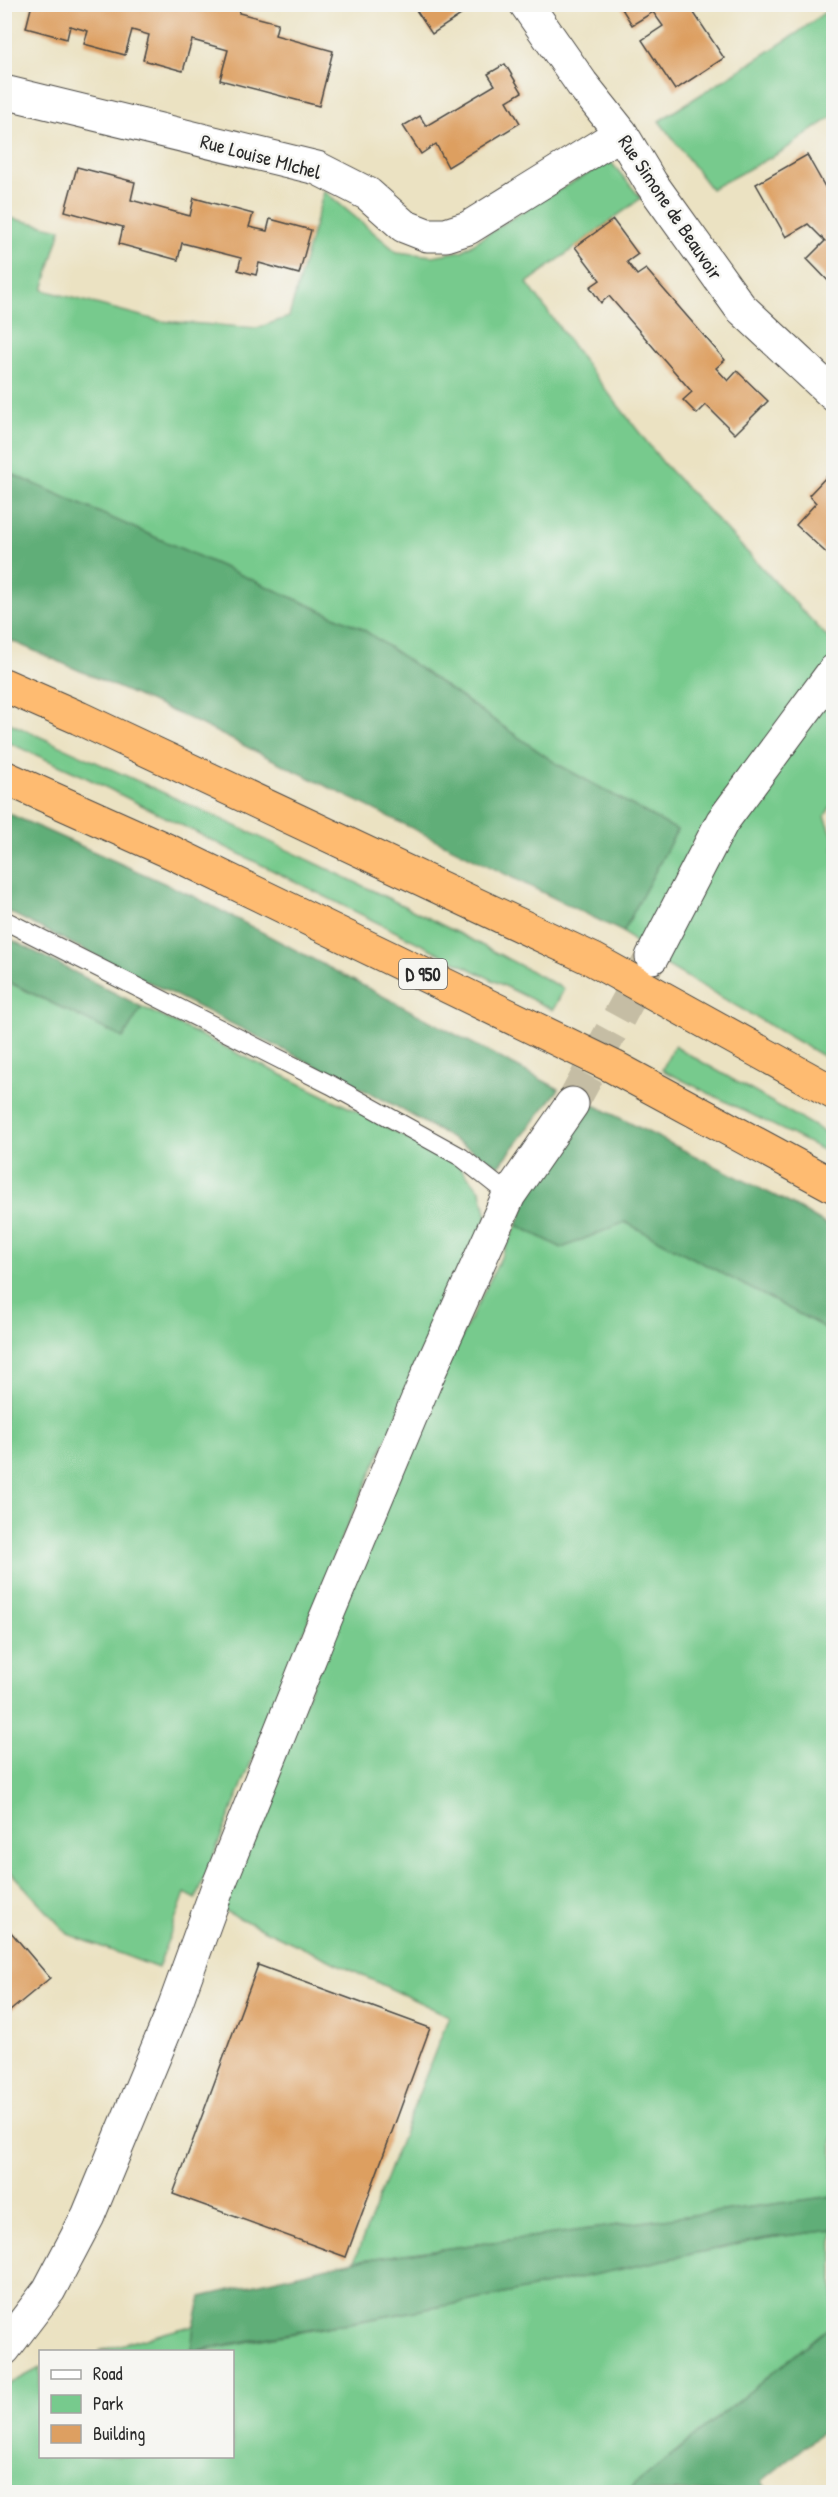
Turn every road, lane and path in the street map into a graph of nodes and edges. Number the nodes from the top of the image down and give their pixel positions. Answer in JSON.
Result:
{"nodes":[{"id":1,"x":526,"y":4,"type":"edge"},
{"id":2,"x":4,"y":92,"type":"edge"},
{"id":3,"x":621,"y":133,"type":"junction"},
{"id":4,"x":834,"y":394,"type":"edge"},
{"id":5,"x":834,"y":671,"type":"edge"},
{"id":6,"x":4,"y":685,"type":"edge"},
{"id":7,"x":4,"y":777,"type":"edge"},
{"id":8,"x":4,"y":920,"type":"edge"},
{"id":9,"x":652,"y":957,"type":"tunnel mouth"},
{"id":10,"x":834,"y":1093,"type":"edge"},
{"id":11,"x":572,"y":1104,"type":"tunnel mouth"},
{"id":12,"x":834,"y":1186,"type":"edge"},
{"id":13,"x":509,"y":1195,"type":"junction"},
{"id":14,"x":4,"y":2349,"type":"edge"}],
"edges":[{"from":1,"to":3,"type":"street","name":"Rue Simone de Beauvoir"},
{"from":2,"to":3,"type":"street","name":"Rue Louise MIchel"},
{"from":3,"to":4,"type":"street","name":"Rue Simone de Beauvoir"},
{"from":5,"to":9,"type":"street"},
{"from":6,"to":10,"type":"highway"},
{"from":7,"to":12,"type":"highway","number":"D 950"},
{"from":8,"to":13,"type":"lane"},
{"from":11,"to":13,"type":"street"},
{"from":13,"to":14,"type":"street"}]}
